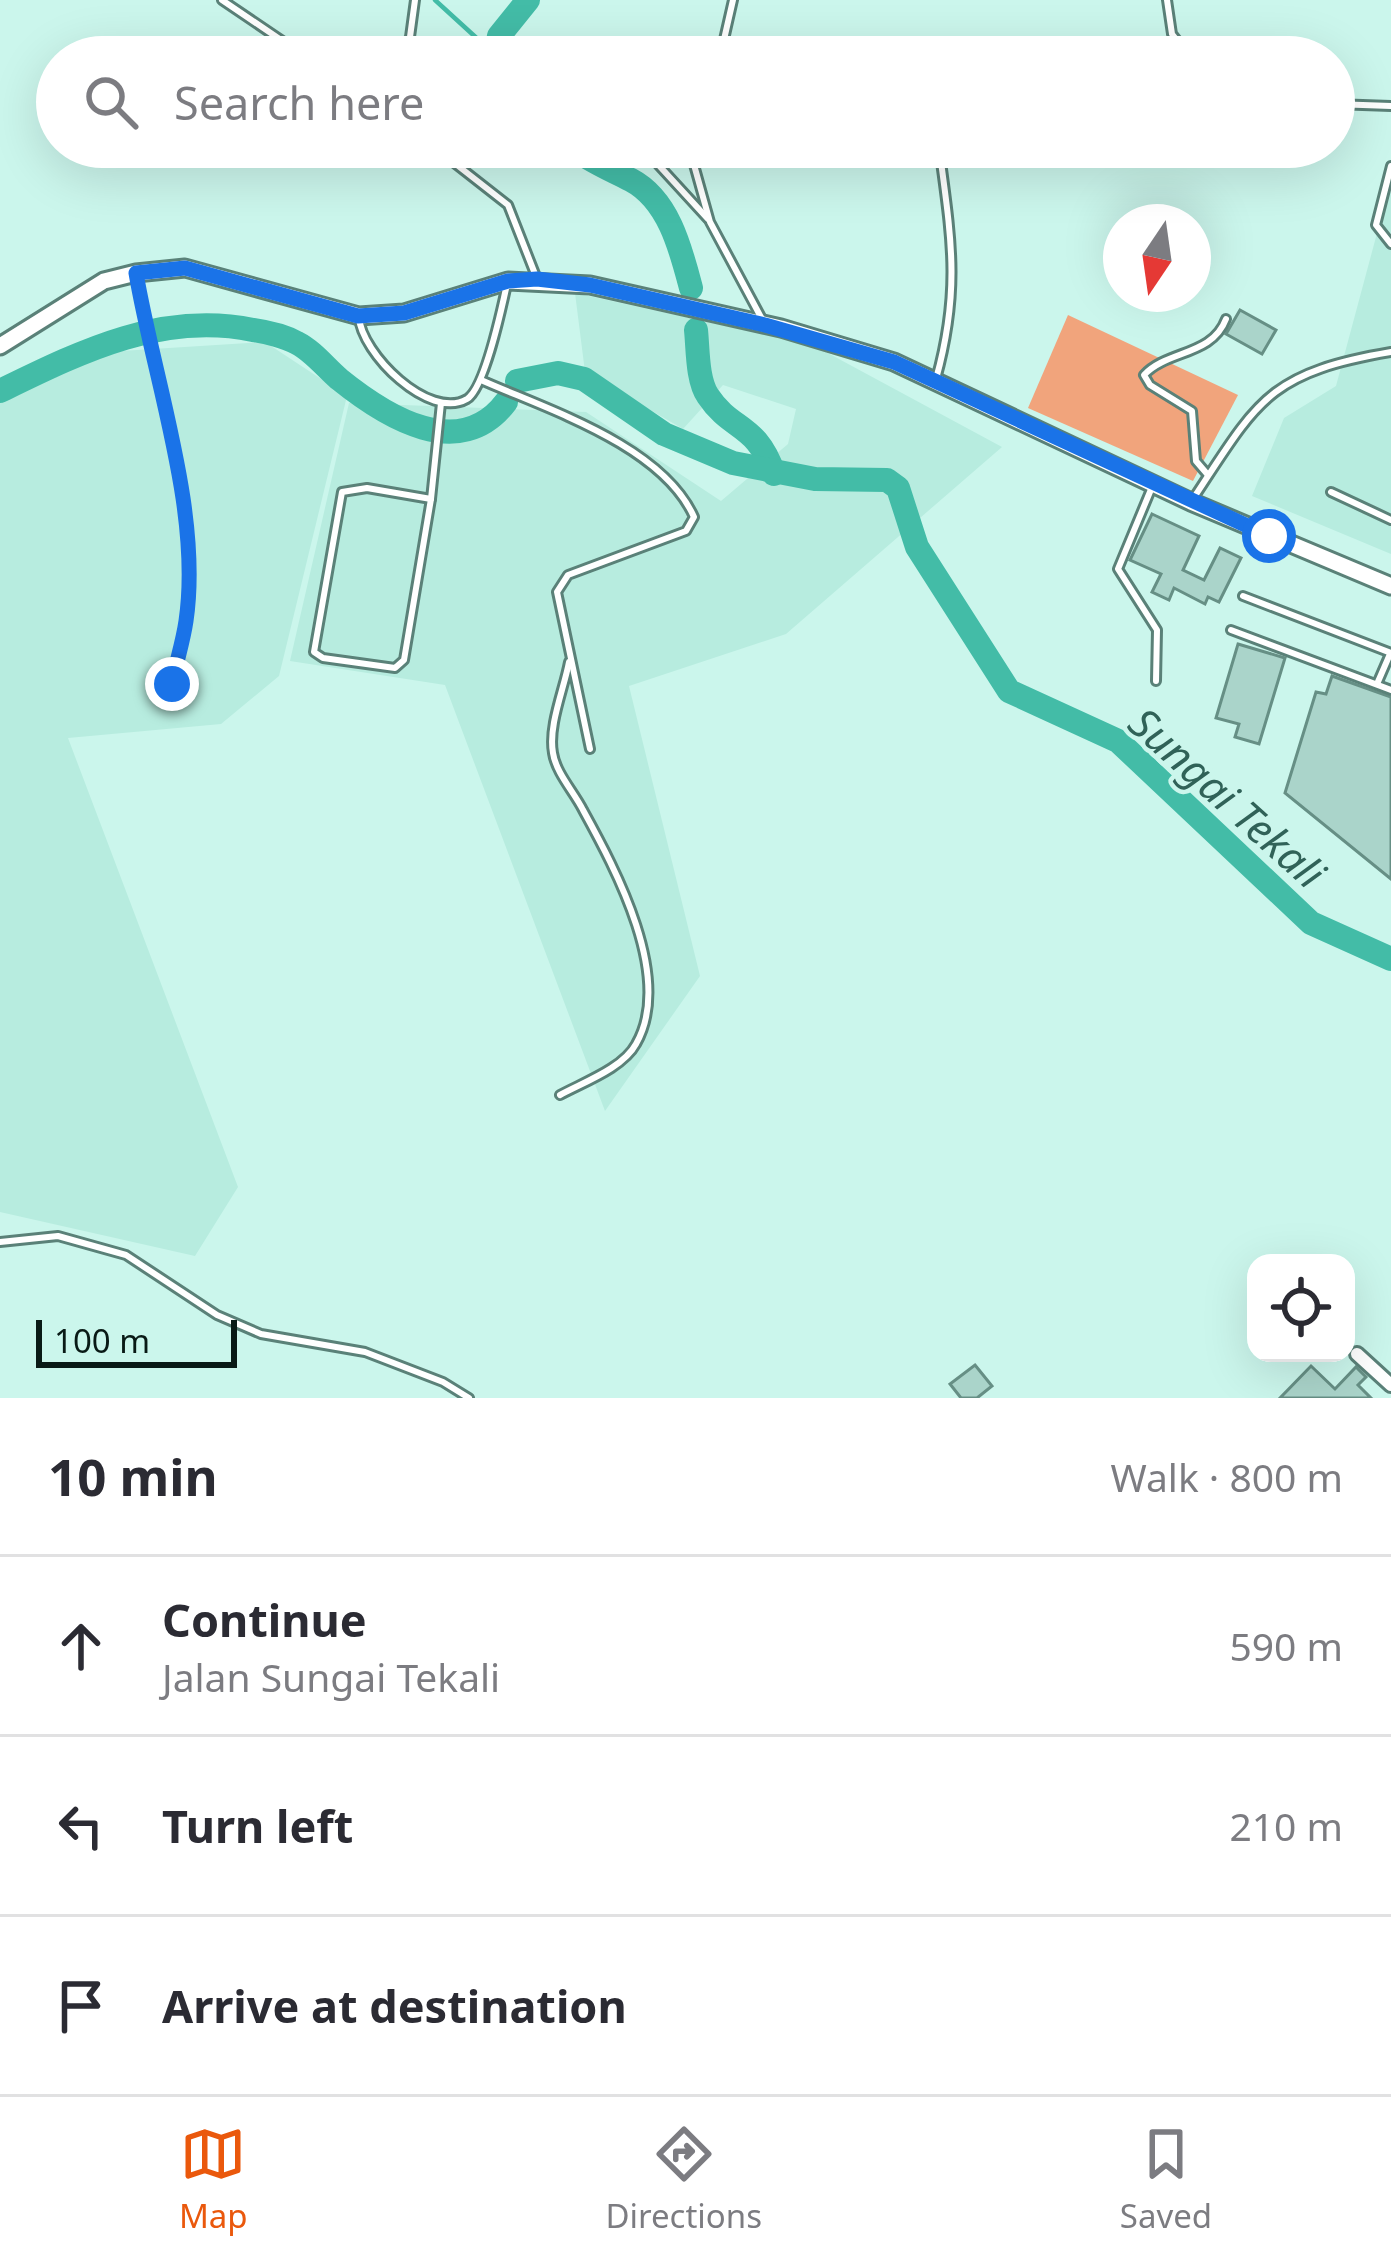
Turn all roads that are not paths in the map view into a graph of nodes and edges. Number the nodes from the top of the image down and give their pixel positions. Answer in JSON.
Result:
{"nodes":[{"id":1,"x":222,"y":0,"type":"edge"},
{"id":2,"x":415,"y":0,"type":"edge"},
{"id":3,"x":733,"y":0,"type":"edge"},
{"id":4,"x":1166,"y":0,"type":"edge"},
{"id":5,"x":275,"y":36,"type":"edge"},
{"id":6,"x":410,"y":36,"type":"edge"},
{"id":7,"x":725,"y":36,"type":"edge"},
{"id":8,"x":1174,"y":36,"type":"edge"},
{"id":9,"x":1355,"y":105,"type":"edge"},
{"id":10,"x":1391,"y":106,"type":"edge"},
{"id":11,"x":1391,"y":166,"type":"edge"},
{"id":12,"x":460,"y":168,"type":"edge"},
{"id":13,"x":661,"y":168,"type":"edge"},
{"id":14,"x":695,"y":168,"type":"edge"},
{"id":15,"x":942,"y":168,"type":"edge"},
{"id":16,"x":710,"y":222,"type":"junction"},
{"id":17,"x":1391,"y":244,"type":"edge"},
{"id":18,"x":136,"y":273,"type":"junction"},
{"id":19,"x":537,"y":279,"type":"junction"},
{"id":20,"x":508,"y":281,"type":"junction"},
{"id":21,"x":358,"y":316,"type":"junction"},
{"id":22,"x":1226,"y":320,"type":"dead end"},
{"id":23,"x":765,"y":325,"type":"junction"},
{"id":24,"x":0,"y":346,"type":"edge"},
{"id":25,"x":1391,"y":352,"type":"edge"},
{"id":26,"x":481,"y":380,"type":"junction"},
{"id":27,"x":935,"y":382,"type":"junction"},
{"id":28,"x":441,"y":403,"type":"junction"},
{"id":29,"x":1208,"y":476,"type":"junction"},
{"id":30,"x":1153,"y":484,"type":"junction"},
{"id":31,"x":1331,"y":492,"type":"dead end"},
{"id":32,"x":431,"y":499,"type":"junction"},
{"id":33,"x":1191,"y":502,"type":"junction"},
{"id":34,"x":1391,"y":520,"type":"edge"},
{"id":35,"x":1391,"y":586,"type":"edge"},
{"id":36,"x":1243,"y":596,"type":"dead end"},
{"id":37,"x":1231,"y":630,"type":"dead end"},
{"id":38,"x":1391,"y":652,"type":"edge"},
{"id":39,"x":570,"y":658,"type":"junction"},
{"id":40,"x":1156,"y":681,"type":"dead end"},
{"id":41,"x":172,"y":684,"type":"dead end"},
{"id":42,"x":1377,"y":684,"type":"junction"},
{"id":43,"x":1391,"y":690,"type":"edge"},
{"id":44,"x":590,"y":749,"type":"dead end"},
{"id":45,"x":560,"y":1096,"type":"dead end"},
{"id":46,"x":0,"y":1242,"type":"edge"},
{"id":47,"x":1357,"y":1354,"type":"dead end"},
{"id":48,"x":1391,"y":1385,"type":"edge"},
{"id":49,"x":469,"y":1398,"type":"edge"}],
"edges":[{"from":1,"to":5,"type":"lane"},
{"from":2,"to":6,"type":"lane"},
{"from":3,"to":7,"type":"lane"},
{"from":4,"to":8,"type":"lane"},
{"from":9,"to":10,"type":"lane"},
{"from":11,"to":17,"type":"lane"},
{"from":12,"to":19,"type":"lane"},
{"from":13,"to":16,"type":"lane"},
{"from":14,"to":16,"type":"lane"},
{"from":15,"to":27,"type":"lane"},
{"from":16,"to":23,"type":"lane"},
{"from":18,"to":21,"type":"street"},
{"from":18,"to":24,"type":"street"},
{"from":18,"to":41,"type":"lane"},
{"from":19,"to":20,"type":"street"},
{"from":19,"to":23,"type":"street"},
{"from":20,"to":21,"type":"street"},
{"from":20,"to":26,"type":"lane"},
{"from":21,"to":28,"type":"lane"},
{"from":22,"to":29,"type":"lane"},
{"from":23,"to":27,"type":"street"},
{"from":25,"to":29,"type":"lane"},
{"from":26,"to":28,"type":"lane"},
{"from":26,"to":39,"type":"lane"},
{"from":27,"to":30,"type":"street"},
{"from":28,"to":32,"type":"lane"},
{"from":29,"to":33,"type":"lane"},
{"from":30,"to":33,"type":"street"},
{"from":30,"to":40,"type":"lane"},
{"from":31,"to":34,"type":"lane"},
{"from":32,"to":32,"type":"lane"},
{"from":33,"to":35,"type":"street"},
{"from":36,"to":38,"type":"lane"},
{"from":37,"to":42,"type":"lane"},
{"from":38,"to":42,"type":"lane"},
{"from":39,"to":44,"type":"lane"},
{"from":39,"to":45,"type":"lane"},
{"from":42,"to":43,"type":"lane"},
{"from":46,"to":49,"type":"lane"},
{"from":47,"to":48,"type":"street"}]}
